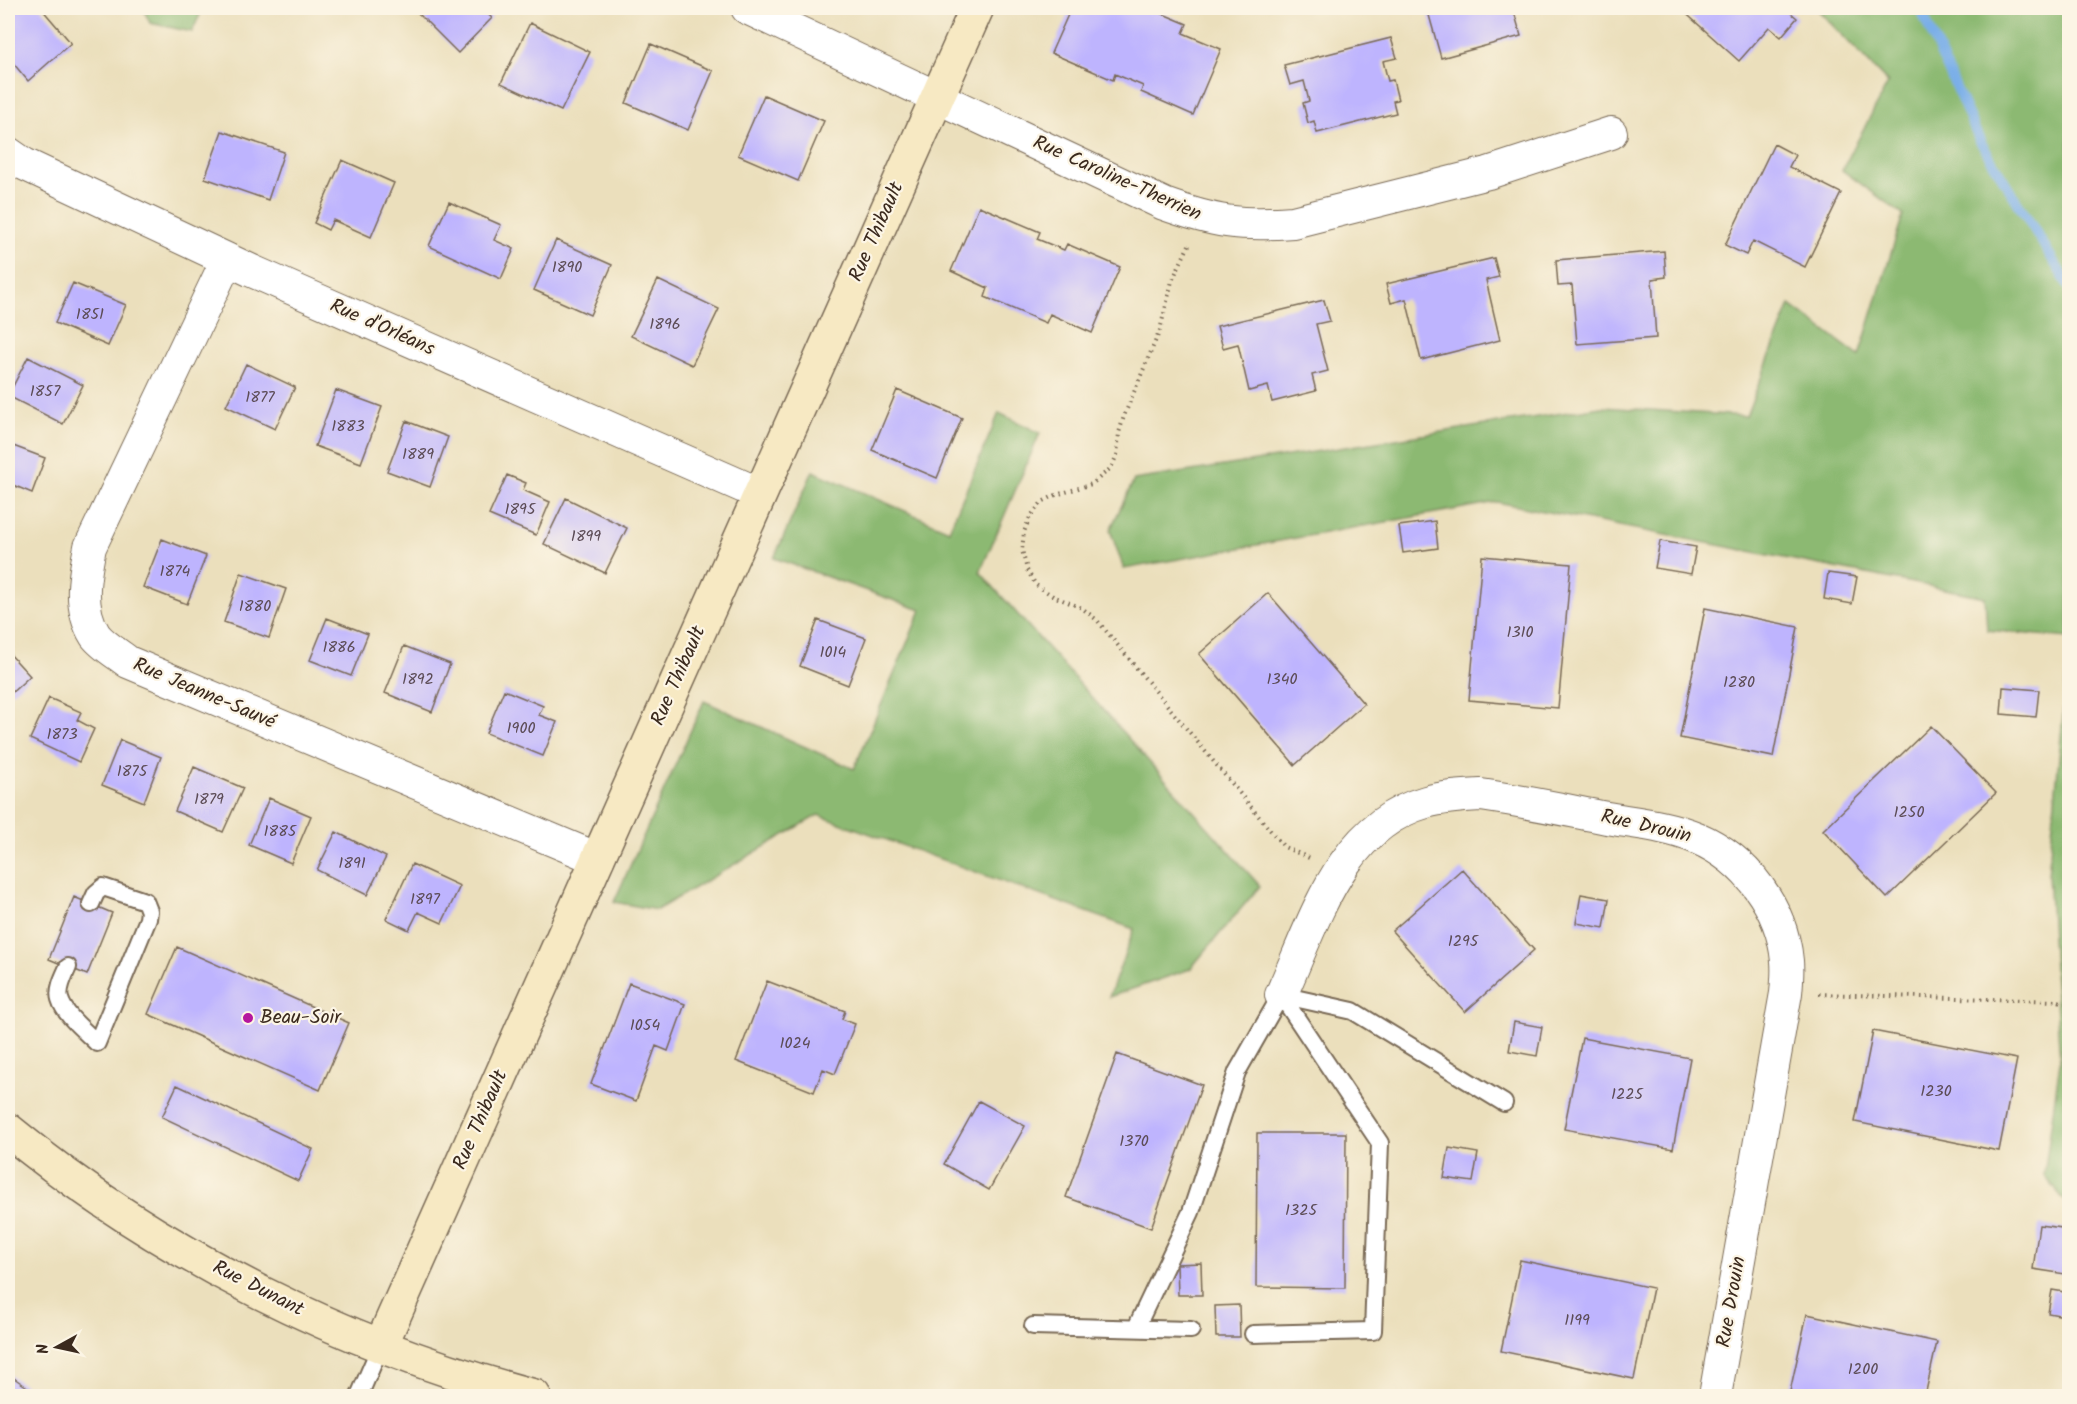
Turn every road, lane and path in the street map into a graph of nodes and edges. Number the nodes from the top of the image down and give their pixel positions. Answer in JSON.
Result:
{"nodes":[{"id":1,"x":747,"y":8,"type":"edge"},
{"id":2,"x":977,"y":8,"type":"edge"},
{"id":3,"x":938,"y":97,"type":"junction"},
{"id":4,"x":1611,"y":134,"type":"dead end"},
{"id":5,"x":8,"y":153,"type":"edge"},
{"id":6,"x":1201,"y":217,"type":"junction"},
{"id":7,"x":227,"y":260,"type":"junction"},
{"id":8,"x":760,"y":494,"type":"junction"},
{"id":9,"x":598,"y":859,"type":"junction"},
{"id":10,"x":1338,"y":871,"type":"junction"},
{"id":11,"x":92,"y":904,"type":"dead end"},
{"id":12,"x":68,"y":967,"type":"dead end"},
{"id":13,"x":1786,"y":993,"type":"junction"},
{"id":14,"x":1281,"y":995,"type":"junction"},
{"id":15,"x":2070,"y":1004,"type":"edge"},
{"id":16,"x":1504,"y":1103,"type":"dead end"},
{"id":17,"x":8,"y":1130,"type":"edge"},
{"id":18,"x":1033,"y":1326,"type":"dead end"},
{"id":19,"x":1136,"y":1328,"type":"junction"},
{"id":20,"x":1191,"y":1330,"type":"dead end"},
{"id":21,"x":1252,"y":1334,"type":"dead end"},
{"id":22,"x":381,"y":1345,"type":"junction"},
{"id":23,"x":359,"y":1396,"type":"edge"},
{"id":24,"x":534,"y":1396,"type":"edge"},
{"id":25,"x":1715,"y":1396,"type":"edge"}],
"edges":[{"from":1,"to":3,"type":"street","name":"Rue Caroline-Therrien"},
{"from":2,"to":3,"type":"street","name":"Rue Thibault"},
{"from":3,"to":6,"type":"street","name":"Rue Caroline-Therrien"},
{"from":3,"to":8,"type":"street","name":"Rue Thibault"},
{"from":4,"to":6,"type":"street","name":"Rue Caroline-Therrien"},
{"from":5,"to":7,"type":"street","name":"Rue d'Orléans"},
{"from":6,"to":10,"type":"path"},
{"from":7,"to":8,"type":"street","name":"Rue d'Orléans"},
{"from":7,"to":9,"type":"street","name":"Rue Jeanne-Sauvé"},
{"from":8,"to":9,"type":"street","name":"Rue Thibault"},
{"from":9,"to":22,"type":"street","name":"Rue Thibault"},
{"from":10,"to":13,"type":"street","name":"Rue Drouin"},
{"from":10,"to":14,"type":"street","name":"Rue Drouin"},
{"from":11,"to":12,"type":"lane"},
{"from":13,"to":15,"type":"path"},
{"from":13,"to":25,"type":"street","name":"Rue Drouin"},
{"from":14,"to":16,"type":"lane"},
{"from":14,"to":19,"type":"lane"},
{"from":14,"to":21,"type":"lane"},
{"from":17,"to":22,"type":"street","name":"Rue Dunant"},
{"from":18,"to":19,"type":"lane"},
{"from":19,"to":20,"type":"lane"},
{"from":22,"to":23,"type":"lane"},
{"from":22,"to":24,"type":"street","name":"Rue Dunant"}]}
